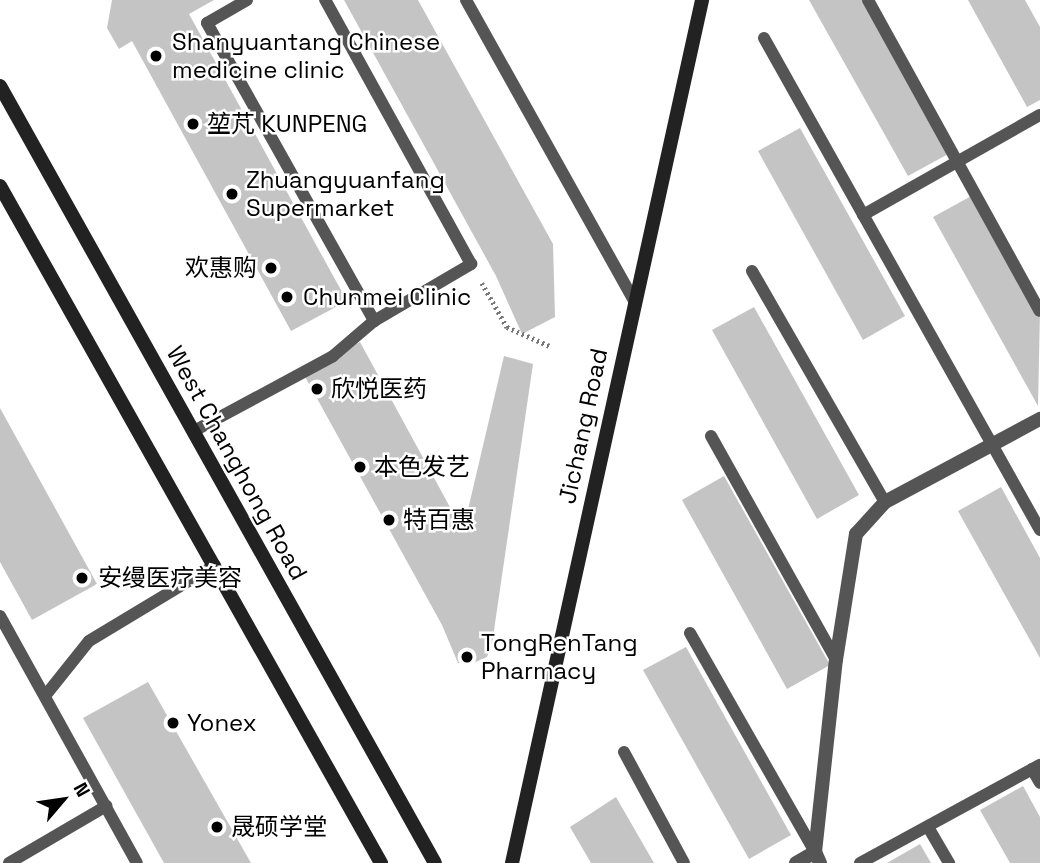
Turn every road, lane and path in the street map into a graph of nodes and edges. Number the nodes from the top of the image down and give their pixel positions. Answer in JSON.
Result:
{"nodes":[{"id":1,"x":247,"y":0,"type":"edge"},
{"id":2,"x":326,"y":0,"type":"edge"},
{"id":3,"x":466,"y":0,"type":"edge"},
{"id":4,"x":702,"y":0,"type":"edge"},
{"id":5,"x":868,"y":0,"type":"edge"},
{"id":6,"x":764,"y":38,"type":"dead end"},
{"id":7,"x":0,"y":86,"type":"edge"},
{"id":8,"x":1040,"y":115,"type":"edge"},
{"id":9,"x":957,"y":162,"type":"junction"},
{"id":10,"x":0,"y":186,"type":"edge"},
{"id":11,"x":863,"y":215,"type":"junction"},
{"id":12,"x":471,"y":264,"type":"junction"},
{"id":13,"x":752,"y":271,"type":"dead end"},
{"id":14,"x":634,"y":300,"type":"junction"},
{"id":15,"x":1040,"y":311,"type":"edge"},
{"id":16,"x":374,"y":321,"type":"junction"},
{"id":17,"x":552,"y":347,"type":"dead end"},
{"id":18,"x":1040,"y":419,"type":"edge"},
{"id":19,"x":194,"y":431,"type":"junction"},
{"id":20,"x":711,"y":436,"type":"dead end"},
{"id":21,"x":992,"y":445,"type":"junction"},
{"id":22,"x":885,"y":502,"type":"junction"},
{"id":23,"x":1040,"y":530,"type":"edge"},
{"id":24,"x":215,"y":565,"type":"junction"},
{"id":25,"x":1,"y":618,"type":"edge"},
{"id":26,"x":690,"y":633,"type":"dead end"},
{"id":27,"x":836,"y":660,"type":"junction"},
{"id":28,"x":45,"y":696,"type":"junction"},
{"id":29,"x":624,"y":752,"type":"dead end"},
{"id":30,"x":1036,"y":767,"type":"edge"},
{"id":31,"x":1040,"y":783,"type":"edge"},
{"id":32,"x":106,"y":806,"type":"junction"},
{"id":33,"x":929,"y":827,"type":"junction"},
{"id":34,"x":818,"y":857,"type":"edge"},
{"id":35,"x":9,"y":863,"type":"edge"},
{"id":36,"x":137,"y":863,"type":"edge"},
{"id":37,"x":381,"y":863,"type":"edge"},
{"id":38,"x":435,"y":863,"type":"edge"},
{"id":39,"x":512,"y":863,"type":"edge"},
{"id":40,"x":684,"y":863,"type":"edge"},
{"id":41,"x":796,"y":863,"type":"edge"},
{"id":42,"x":860,"y":863,"type":"edge"},
{"id":43,"x":949,"y":863,"type":"edge"}],
"edges":[{"from":1,"to":16,"type":"lane"},
{"from":2,"to":12,"type":"lane"},
{"from":3,"to":14,"type":"lane"},
{"from":4,"to":14,"type":"street","name":"Jichang Road"},
{"from":5,"to":9,"type":"lane"},
{"from":6,"to":11,"type":"lane"},
{"from":7,"to":19,"type":"street","name":"West Changhong Road"},
{"from":8,"to":9,"type":"lane"},
{"from":9,"to":11,"type":"lane"},
{"from":9,"to":15,"type":"lane"},
{"from":10,"to":24,"type":"street"},
{"from":11,"to":21,"type":"lane"},
{"from":12,"to":16,"type":"lane"},
{"from":12,"to":17,"type":"path"},
{"from":13,"to":22,"type":"lane"},
{"from":14,"to":39,"type":"street","name":"Jichang Road"},
{"from":16,"to":19,"type":"lane"},
{"from":18,"to":21,"type":"street"},
{"from":19,"to":38,"type":"street","name":"West Changhong Road"},
{"from":20,"to":27,"type":"lane"},
{"from":21,"to":22,"type":"street"},
{"from":21,"to":23,"type":"lane"},
{"from":22,"to":27,"type":"street"},
{"from":24,"to":28,"type":"lane"},
{"from":24,"to":37,"type":"street"},
{"from":25,"to":28,"type":"lane"},
{"from":26,"to":34,"type":"lane"},
{"from":27,"to":34,"type":"street"},
{"from":28,"to":32,"type":"lane"},
{"from":29,"to":40,"type":"lane"},
{"from":30,"to":31,"type":"lane"},
{"from":30,"to":33,"type":"lane"},
{"from":32,"to":35,"type":"lane"},
{"from":32,"to":36,"type":"lane"},
{"from":33,"to":42,"type":"lane"},
{"from":33,"to":43,"type":"lane"},
{"from":34,"to":41,"type":"street"}]}
